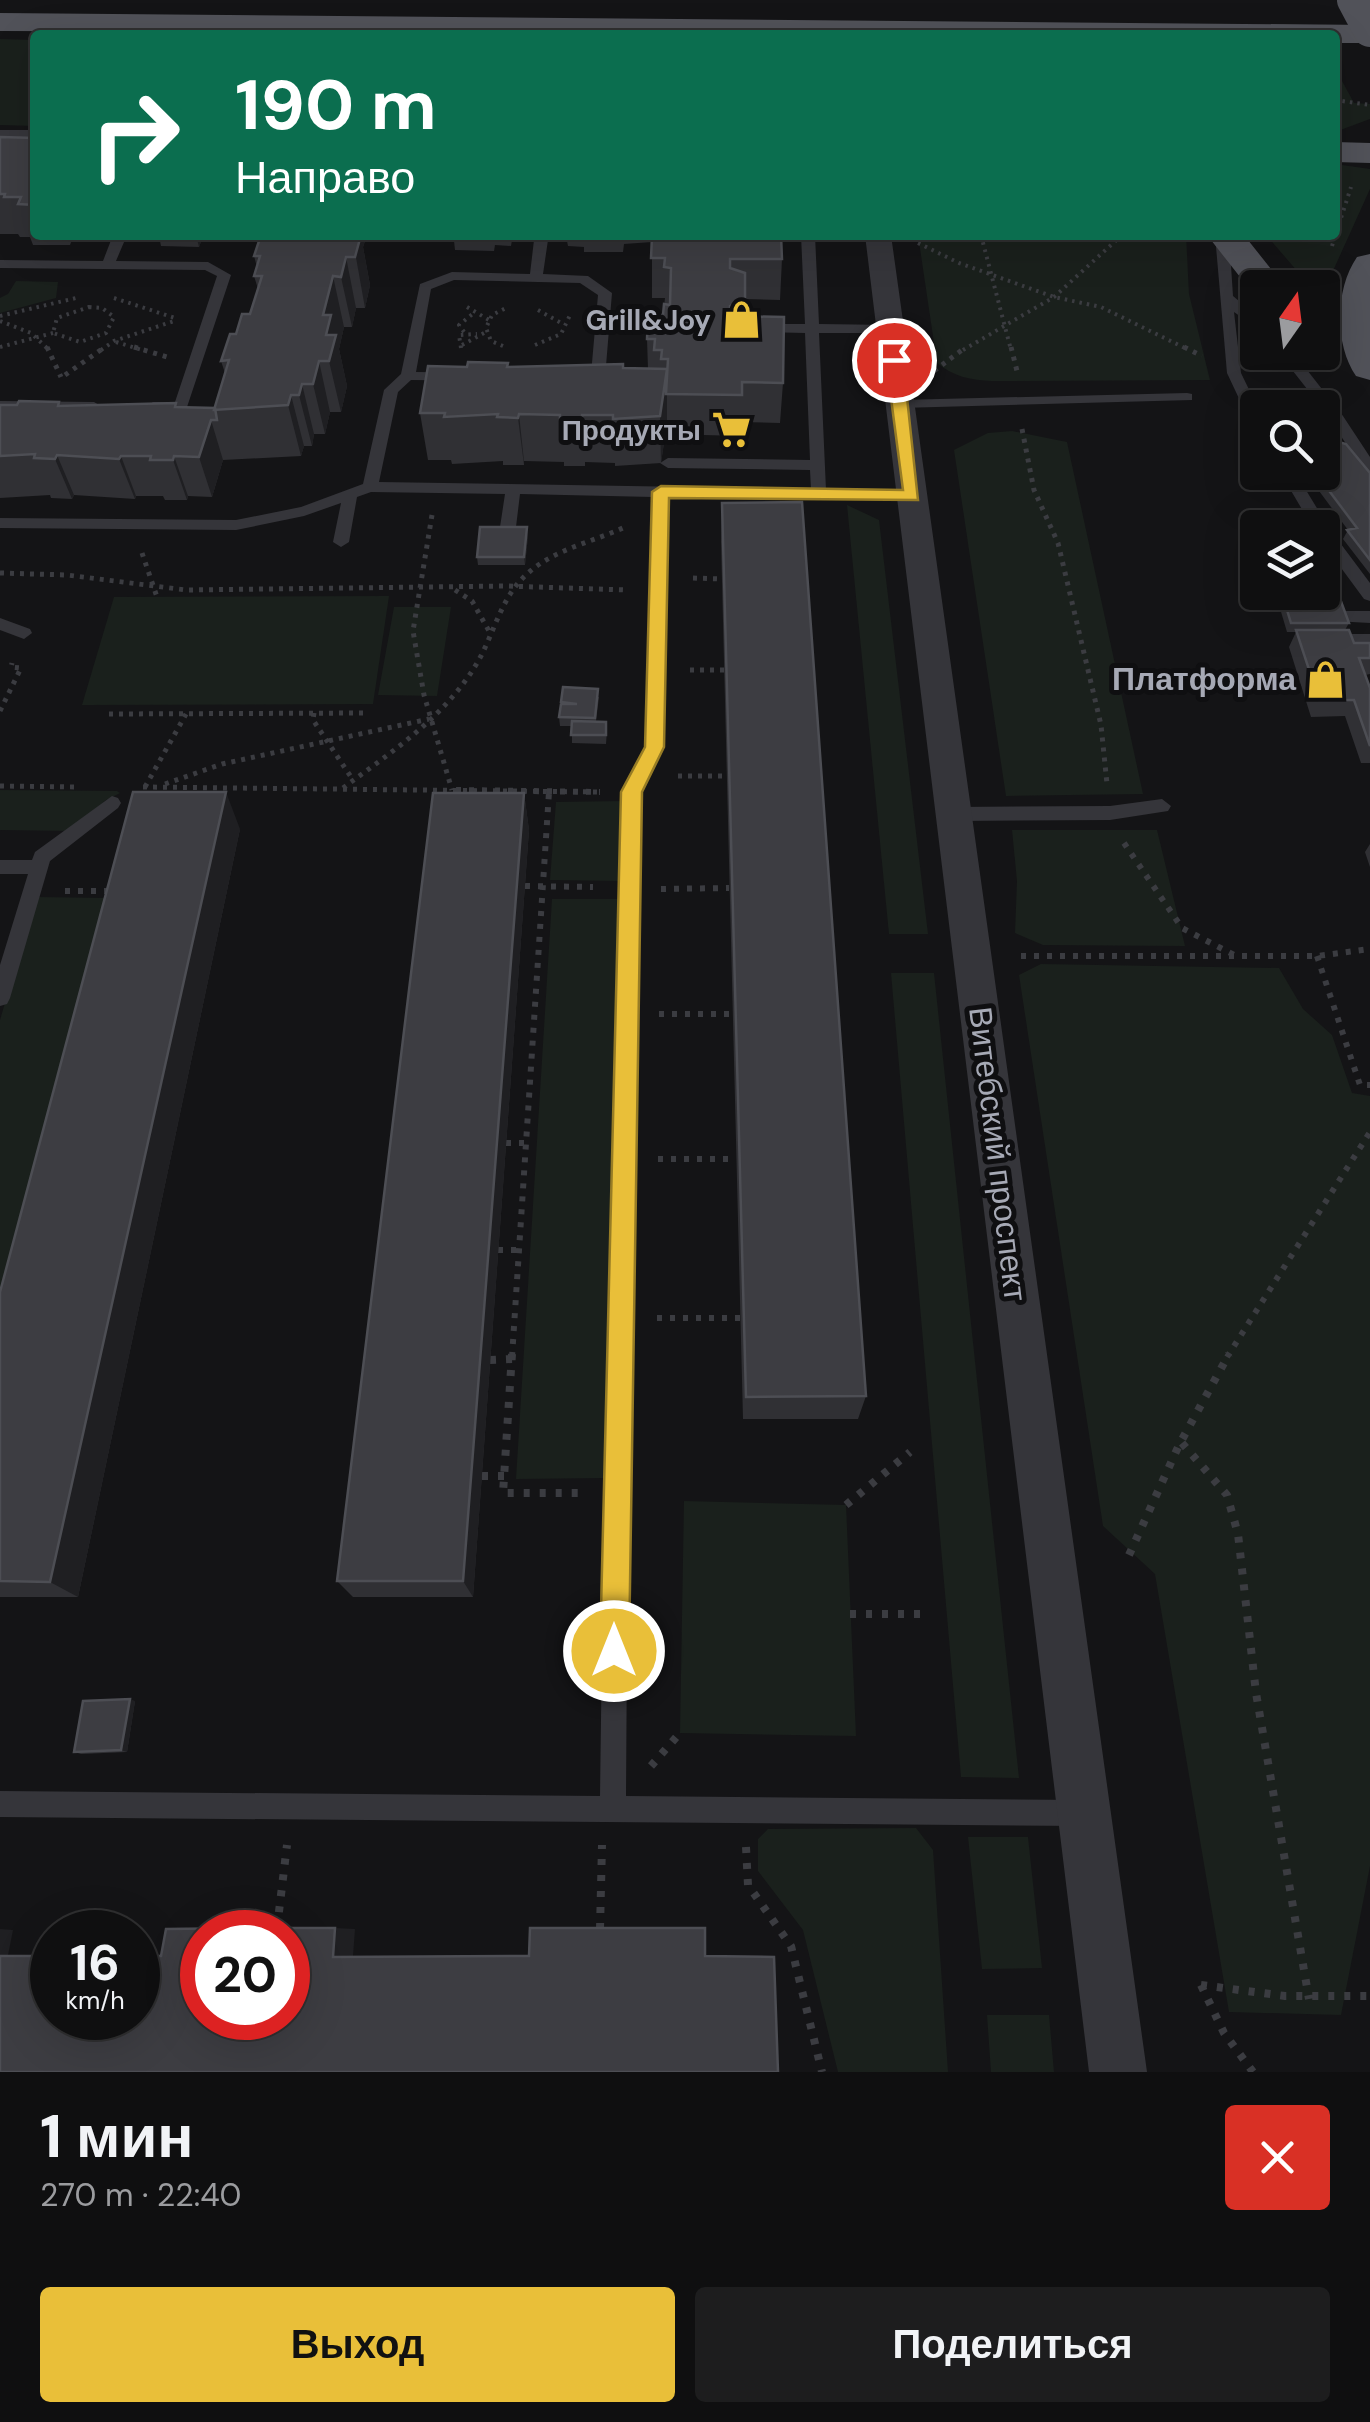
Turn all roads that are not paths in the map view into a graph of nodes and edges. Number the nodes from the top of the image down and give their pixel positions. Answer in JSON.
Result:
{"nodes":[{"id":1,"x":604,"y":0,"type":"edge"},
{"id":2,"x":1354,"y":0,"type":"edge"},
{"id":3,"x":1370,"y":8,"type":"edge"},
{"id":4,"x":0,"y":22,"type":"edge"},
{"id":5,"x":90,"y":23,"type":"junction"},
{"id":6,"x":584,"y":26,"type":"junction"},
{"id":7,"x":111,"y":30,"type":"edge"},
{"id":8,"x":569,"y":30,"type":"edge"},
{"id":9,"x":1108,"y":30,"type":"edge"},
{"id":10,"x":1340,"y":32,"type":"edge"},
{"id":11,"x":1370,"y":32,"type":"edge"},
{"id":12,"x":0,"y":136,"type":"edge"},
{"id":13,"x":30,"y":137,"type":"edge"},
{"id":14,"x":118,"y":240,"type":"edge"},
{"id":15,"x":541,"y":240,"type":"dead end"},
{"id":16,"x":808,"y":240,"type":"edge"},
{"id":17,"x":879,"y":240,"type":"edge"},
{"id":18,"x":1223,"y":240,"type":"edge"},
{"id":19,"x":1227,"y":240,"type":"edge"},
{"id":20,"x":0,"y":264,"type":"edge"},
{"id":21,"x":108,"y":265,"type":"junction"},
{"id":22,"x":1370,"y":265,"type":"edge"},
{"id":23,"x":1253,"y":270,"type":"edge"},
{"id":24,"x":536,"y":278,"type":"junction"},
{"id":25,"x":1226,"y":297,"type":"junction"},
{"id":26,"x":1240,"y":309,"type":"edge"},
{"id":27,"x":763,"y":328,"type":"edge"},
{"id":28,"x":814,"y":328,"type":"junction"},
{"id":29,"x":890,"y":329,"type":"junction"},
{"id":30,"x":1340,"y":364,"type":"edge"},
{"id":31,"x":1370,"y":368,"type":"edge"},
{"id":32,"x":1298,"y":370,"type":"edge"},
{"id":33,"x":408,"y":376,"type":"junction"},
{"id":34,"x":1240,"y":390,"type":"edge"},
{"id":35,"x":1370,"y":390,"type":"edge"},
{"id":36,"x":1187,"y":396,"type":"dead end"},
{"id":37,"x":900,"y":398,"type":"junction"},
{"id":38,"x":0,"y":405,"type":"edge"},
{"id":39,"x":106,"y":406,"type":"edge"},
{"id":40,"x":144,"y":406,"type":"edge"},
{"id":41,"x":668,"y":463,"type":"dead end"},
{"id":42,"x":820,"y":465,"type":"junction"},
{"id":43,"x":1370,"y":469,"type":"edge"},
{"id":44,"x":370,"y":488,"type":"junction"},
{"id":45,"x":513,"y":490,"type":"junction"},
{"id":46,"x":819,"y":494,"type":"junction"},
{"id":47,"x":350,"y":495,"type":"junction"},
{"id":48,"x":912,"y":496,"type":"junction"},
{"id":49,"x":661,"y":500,"type":"junction"},
{"id":50,"x":0,"y":523,"type":"edge"},
{"id":51,"x":508,"y":528,"type":"edge"},
{"id":52,"x":342,"y":542,"type":"dead end"},
{"id":53,"x":1340,"y":554,"type":"edge"},
{"id":54,"x":1370,"y":595,"type":"edge"},
{"id":55,"x":1340,"y":617,"type":"edge"},
{"id":56,"x":1370,"y":617,"type":"edge"},
{"id":57,"x":0,"y":624,"type":"edge"},
{"id":58,"x":24,"y":633,"type":"road end"},
{"id":59,"x":1340,"y":640,"type":"edge"},
{"id":60,"x":1370,"y":640,"type":"edge"},
{"id":61,"x":112,"y":804,"type":"road end"},
{"id":62,"x":1162,"y":806,"type":"dead end"},
{"id":63,"x":954,"y":814,"type":"junction"},
{"id":64,"x":39,"y":867,"type":"junction"},
{"id":65,"x":0,"y":868,"type":"edge"},
{"id":66,"x":0,"y":998,"type":"edge"},
{"id":67,"x":0,"y":1804,"type":"edge"},
{"id":68,"x":608,"y":1809,"type":"junction"},
{"id":69,"x":1084,"y":1813,"type":"junction"},
{"id":70,"x":1118,"y":2072,"type":"edge"}],
"edges":[{"from":1,"to":3,"type":"main road"},
{"from":2,"to":11,"type":"main road","bridge":true},
{"from":4,"to":5,"type":"main road"},
{"from":5,"to":6,"type":"main road"},
{"from":5,"to":7,"type":"main road"},
{"from":6,"to":8,"type":"main road"},
{"from":6,"to":9,"type":"main road"},
{"from":10,"to":11,"type":"main road"},
{"from":12,"to":13,"type":"street"},
{"from":14,"to":21,"type":"lane"},
{"from":15,"to":24,"type":"lane"},
{"from":16,"to":28,"type":"lane"},
{"from":17,"to":29,"type":"street","name":"Витебский проспект"},
{"from":18,"to":25,"type":"lane"},
{"from":19,"to":23,"type":"main road"},
{"from":20,"to":21,"type":"lane"},
{"from":21,"to":40,"type":"lane"},
{"from":22,"to":31,"type":"main road"},
{"from":24,"to":33,"type":"lane"},
{"from":24,"to":33,"type":"lane"},
{"from":25,"to":26,"type":"lane"},
{"from":25,"to":34,"type":"lane"},
{"from":27,"to":28,"type":"lane"},
{"from":28,"to":29,"type":"lane"},
{"from":28,"to":42,"type":"lane"},
{"from":29,"to":37,"type":"street","name":"Витебский проспект"},
{"from":30,"to":35,"type":"main road"},
{"from":32,"to":43,"type":"lane"},
{"from":33,"to":44,"type":"lane"},
{"from":36,"to":37,"type":"lane"},
{"from":37,"to":48,"type":"street","name":"Витебский проспект"},
{"from":38,"to":39,"type":"lane"},
{"from":41,"to":42,"type":"lane"},
{"from":42,"to":46,"type":"lane"},
{"from":44,"to":45,"type":"lane"},
{"from":44,"to":47,"type":"lane"},
{"from":45,"to":49,"type":"lane"},
{"from":45,"to":51,"type":"lane"},
{"from":46,"to":48,"type":"lane"},
{"from":46,"to":49,"type":"lane"},
{"from":47,"to":50,"type":"lane"},
{"from":47,"to":52,"type":"lane"},
{"from":48,"to":63,"type":"street","name":"Витебский проспект"},
{"from":49,"to":68,"type":"lane"},
{"from":53,"to":54,"type":"lane"},
{"from":55,"to":56,"type":"lane"},
{"from":57,"to":58,"type":"lane"},
{"from":59,"to":60,"type":"lane"},
{"from":61,"to":64,"type":"lane"},
{"from":62,"to":63,"type":"lane"},
{"from":63,"to":69,"type":"street","name":"Витебский проспект"},
{"from":64,"to":65,"type":"lane"},
{"from":64,"to":66,"type":"lane"},
{"from":67,"to":68,"type":"lane"},
{"from":68,"to":69,"type":"lane"},
{"from":69,"to":70,"type":"street","name":"Витебский проспект"}]}
